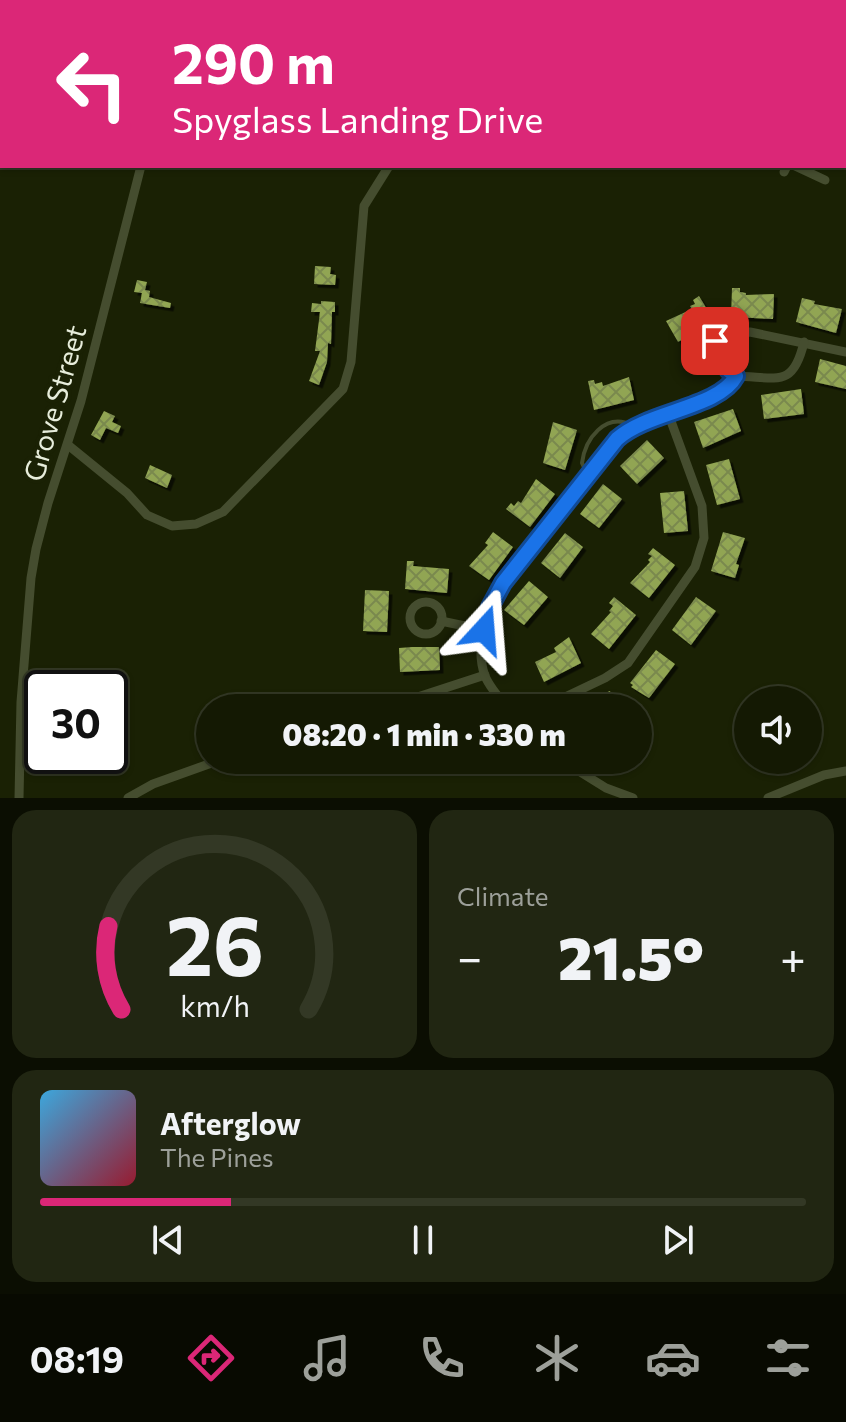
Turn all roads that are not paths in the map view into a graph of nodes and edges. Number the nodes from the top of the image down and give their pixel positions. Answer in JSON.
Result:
{"nodes":[{"id":1,"x":140,"y":168,"type":"edge"},
{"id":2,"x":388,"y":168,"type":"edge"},
{"id":3,"x":799,"y":168,"type":"edge"},
{"id":4,"x":825,"y":180,"type":"dead end"},
{"id":5,"x":715,"y":341,"type":"junction"},
{"id":6,"x":804,"y":342,"type":"junction"},
{"id":7,"x":846,"y":352,"type":"edge"},
{"id":8,"x":688,"y":357,"type":"dead end"},
{"id":9,"x":736,"y":376,"type":"junction"},
{"id":10,"x":668,"y":413,"type":"junction"},
{"id":11,"x":634,"y":426,"type":"junction"},
{"id":12,"x":68,"y":445,"type":"junction"},
{"id":13,"x":588,"y":474,"type":"junction"},
{"id":14,"x":441,"y":621,"type":"dead end"},
{"id":15,"x":484,"y":630,"type":"junction"},
{"id":16,"x":485,"y":675,"type":"junction"},
{"id":17,"x":427,"y":694,"type":"edge"},
{"id":18,"x":498,"y":694,"type":"edge"},
{"id":19,"x":571,"y":694,"type":"edge"},
{"id":20,"x":196,"y":769,"type":"edge"},
{"id":21,"x":846,"y":771,"type":"edge"},
{"id":22,"x":584,"y":774,"type":"edge"},
{"id":23,"x":19,"y":798,"type":"edge"},
{"id":24,"x":128,"y":798,"type":"edge"},
{"id":25,"x":633,"y":798,"type":"edge"},
{"id":26,"x":768,"y":798,"type":"edge"}],
"edges":[{"from":1,"to":12,"type":"street","name":"Grove Street"},
{"from":2,"to":12,"type":"street"},
{"from":3,"to":4,"type":"street"},
{"from":5,"to":6,"type":"street"},
{"from":5,"to":8,"type":"street"},
{"from":5,"to":9,"type":"street"},
{"from":6,"to":7,"type":"street"},
{"from":6,"to":9,"type":"street"},
{"from":9,"to":10,"type":"street"},
{"from":10,"to":11,"type":"street"},
{"from":10,"to":19,"type":"street"},
{"from":11,"to":13,"type":"street"},
{"from":11,"to":13,"type":"lane"},
{"from":12,"to":23,"type":"street","name":"Grove Street"},
{"from":13,"to":15,"type":"street"},
{"from":14,"to":15,"type":"street"},
{"from":15,"to":16,"type":"street"},
{"from":16,"to":17,"type":"street"},
{"from":16,"to":18,"type":"street"},
{"from":20,"to":24,"type":"street"},
{"from":21,"to":26,"type":"street"},
{"from":22,"to":25,"type":"street"}]}
